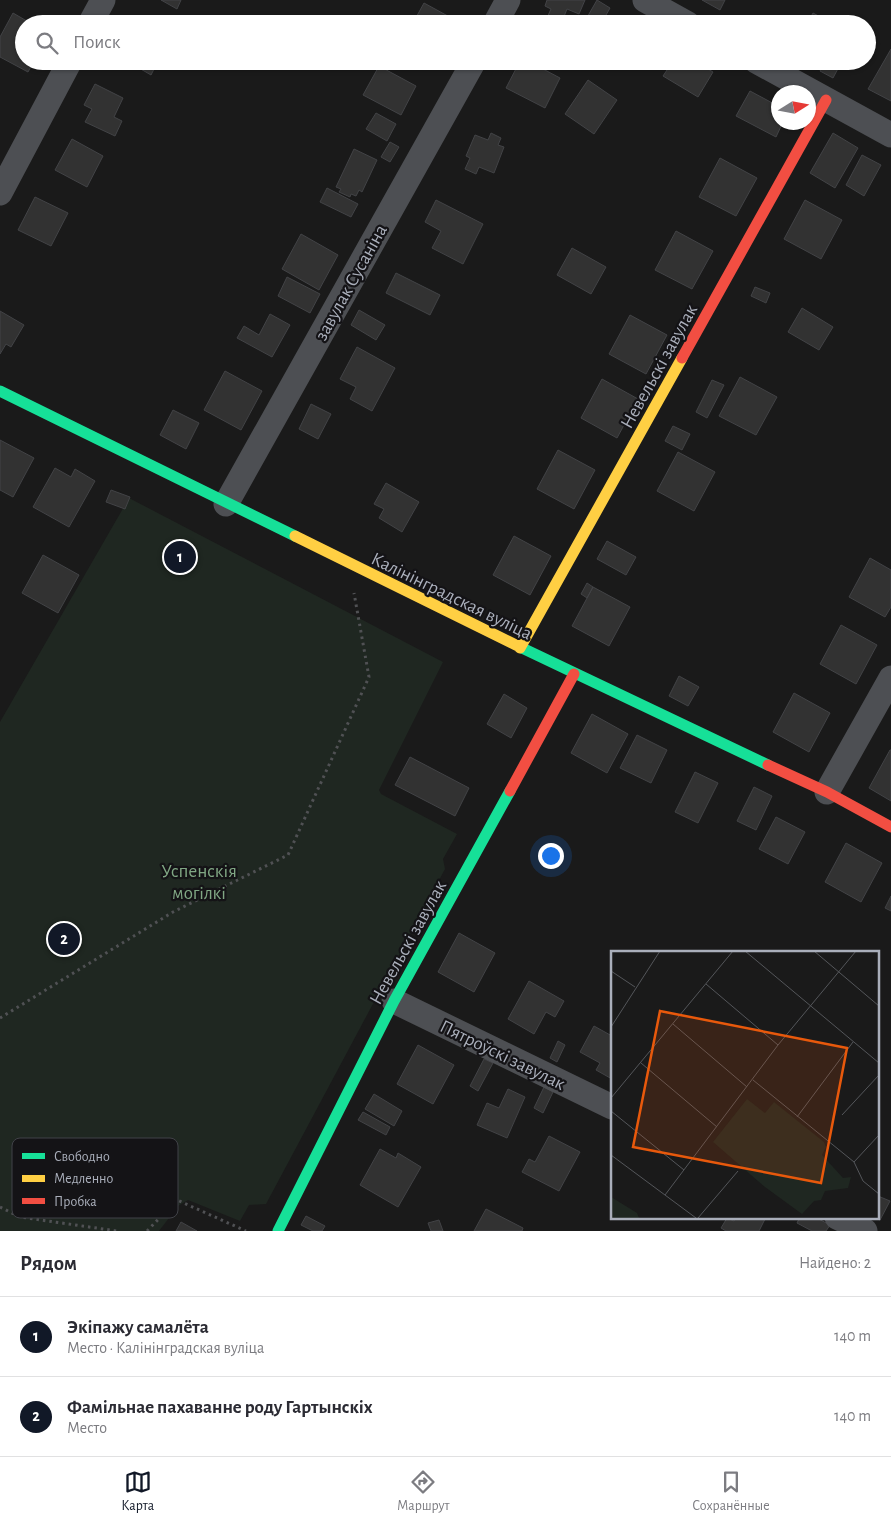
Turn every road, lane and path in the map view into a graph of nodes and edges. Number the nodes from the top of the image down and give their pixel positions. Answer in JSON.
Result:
{"nodes":[{"id":1,"x":103,"y":0,"type":"edge"},
{"id":2,"x":508,"y":0,"type":"edge"},
{"id":3,"x":646,"y":0,"type":"edge"},
{"id":4,"x":95,"y":15,"type":"edge"},
{"id":5,"x":500,"y":15,"type":"edge"},
{"id":6,"x":672,"y":15,"type":"edge"},
{"id":7,"x":65,"y":70,"type":"edge"},
{"id":8,"x":469,"y":70,"type":"edge"},
{"id":9,"x":772,"y":70,"type":"edge"},
{"id":10,"x":826,"y":100,"type":"junction"},
{"id":11,"x":891,"y":135,"type":"edge"},
{"id":12,"x":0,"y":193,"type":"edge"},
{"id":13,"x":0,"y":390,"type":"edge"},
{"id":14,"x":226,"y":504,"type":"junction"},
{"id":15,"x":348,"y":564,"type":"junction"},
{"id":16,"x":520,"y":648,"type":"junction"},
{"id":17,"x":574,"y":674,"type":"junction"},
{"id":18,"x":891,"y":678,"type":"edge"},
{"id":19,"x":827,"y":792,"type":"junction"},
{"id":20,"x":891,"y":826,"type":"edge"},
{"id":21,"x":394,"y":1001,"type":"junction"},
{"id":22,"x":0,"y":1018,"type":"edge"},
{"id":23,"x":611,"y":1108,"type":"edge"},
{"id":24,"x":178,"y":1200,"type":"edge"},
{"id":25,"x":0,"y":1206,"type":"edge"},
{"id":26,"x":12,"y":1213,"type":"edge"},
{"id":27,"x":27,"y":1218,"type":"edge"},
{"id":28,"x":160,"y":1218,"type":"edge"},
{"id":29,"x":839,"y":1218,"type":"edge"},
{"id":30,"x":117,"y":1231,"type":"edge"},
{"id":31,"x":147,"y":1231,"type":"edge"},
{"id":32,"x":246,"y":1231,"type":"edge"},
{"id":33,"x":278,"y":1231,"type":"edge"},
{"id":34,"x":865,"y":1231,"type":"edge"}],
"edges":[{"from":1,"to":4,"type":"street"},
{"from":2,"to":5,"type":"street"},
{"from":3,"to":6,"type":"street"},
{"from":7,"to":12,"type":"street"},
{"from":8,"to":14,"type":"street","name":"завулак Сусаніна"},
{"from":9,"to":10,"type":"street"},
{"from":10,"to":11,"type":"street"},
{"from":10,"to":16,"type":"street","name":"Невельскі завулак"},
{"from":13,"to":14,"type":"street","name":"Калінінградская вуліца"},
{"from":14,"to":15,"type":"street","name":"Калінінградская вуліца"},
{"from":15,"to":16,"type":"street","name":"Калінінградская вуліца"},
{"from":15,"to":22,"type":"path"},
{"from":16,"to":17,"type":"street","name":"Калінінградская вуліца"},
{"from":17,"to":19,"type":"street","name":"Калінінградская вуліца"},
{"from":17,"to":21,"type":"street","name":"Невельскі завулак"},
{"from":18,"to":19,"type":"street"},
{"from":19,"to":20,"type":"street","name":"Калінінградская вуліца"},
{"from":21,"to":23,"type":"street","name":"Пятроўскі завулак"},
{"from":21,"to":33,"type":"street","name":"Невельскі завулак"},
{"from":24,"to":32,"type":"path"},
{"from":25,"to":26,"type":"path"},
{"from":27,"to":30,"type":"path"},
{"from":28,"to":31,"type":"path"},
{"from":29,"to":34,"type":"street"}]}
